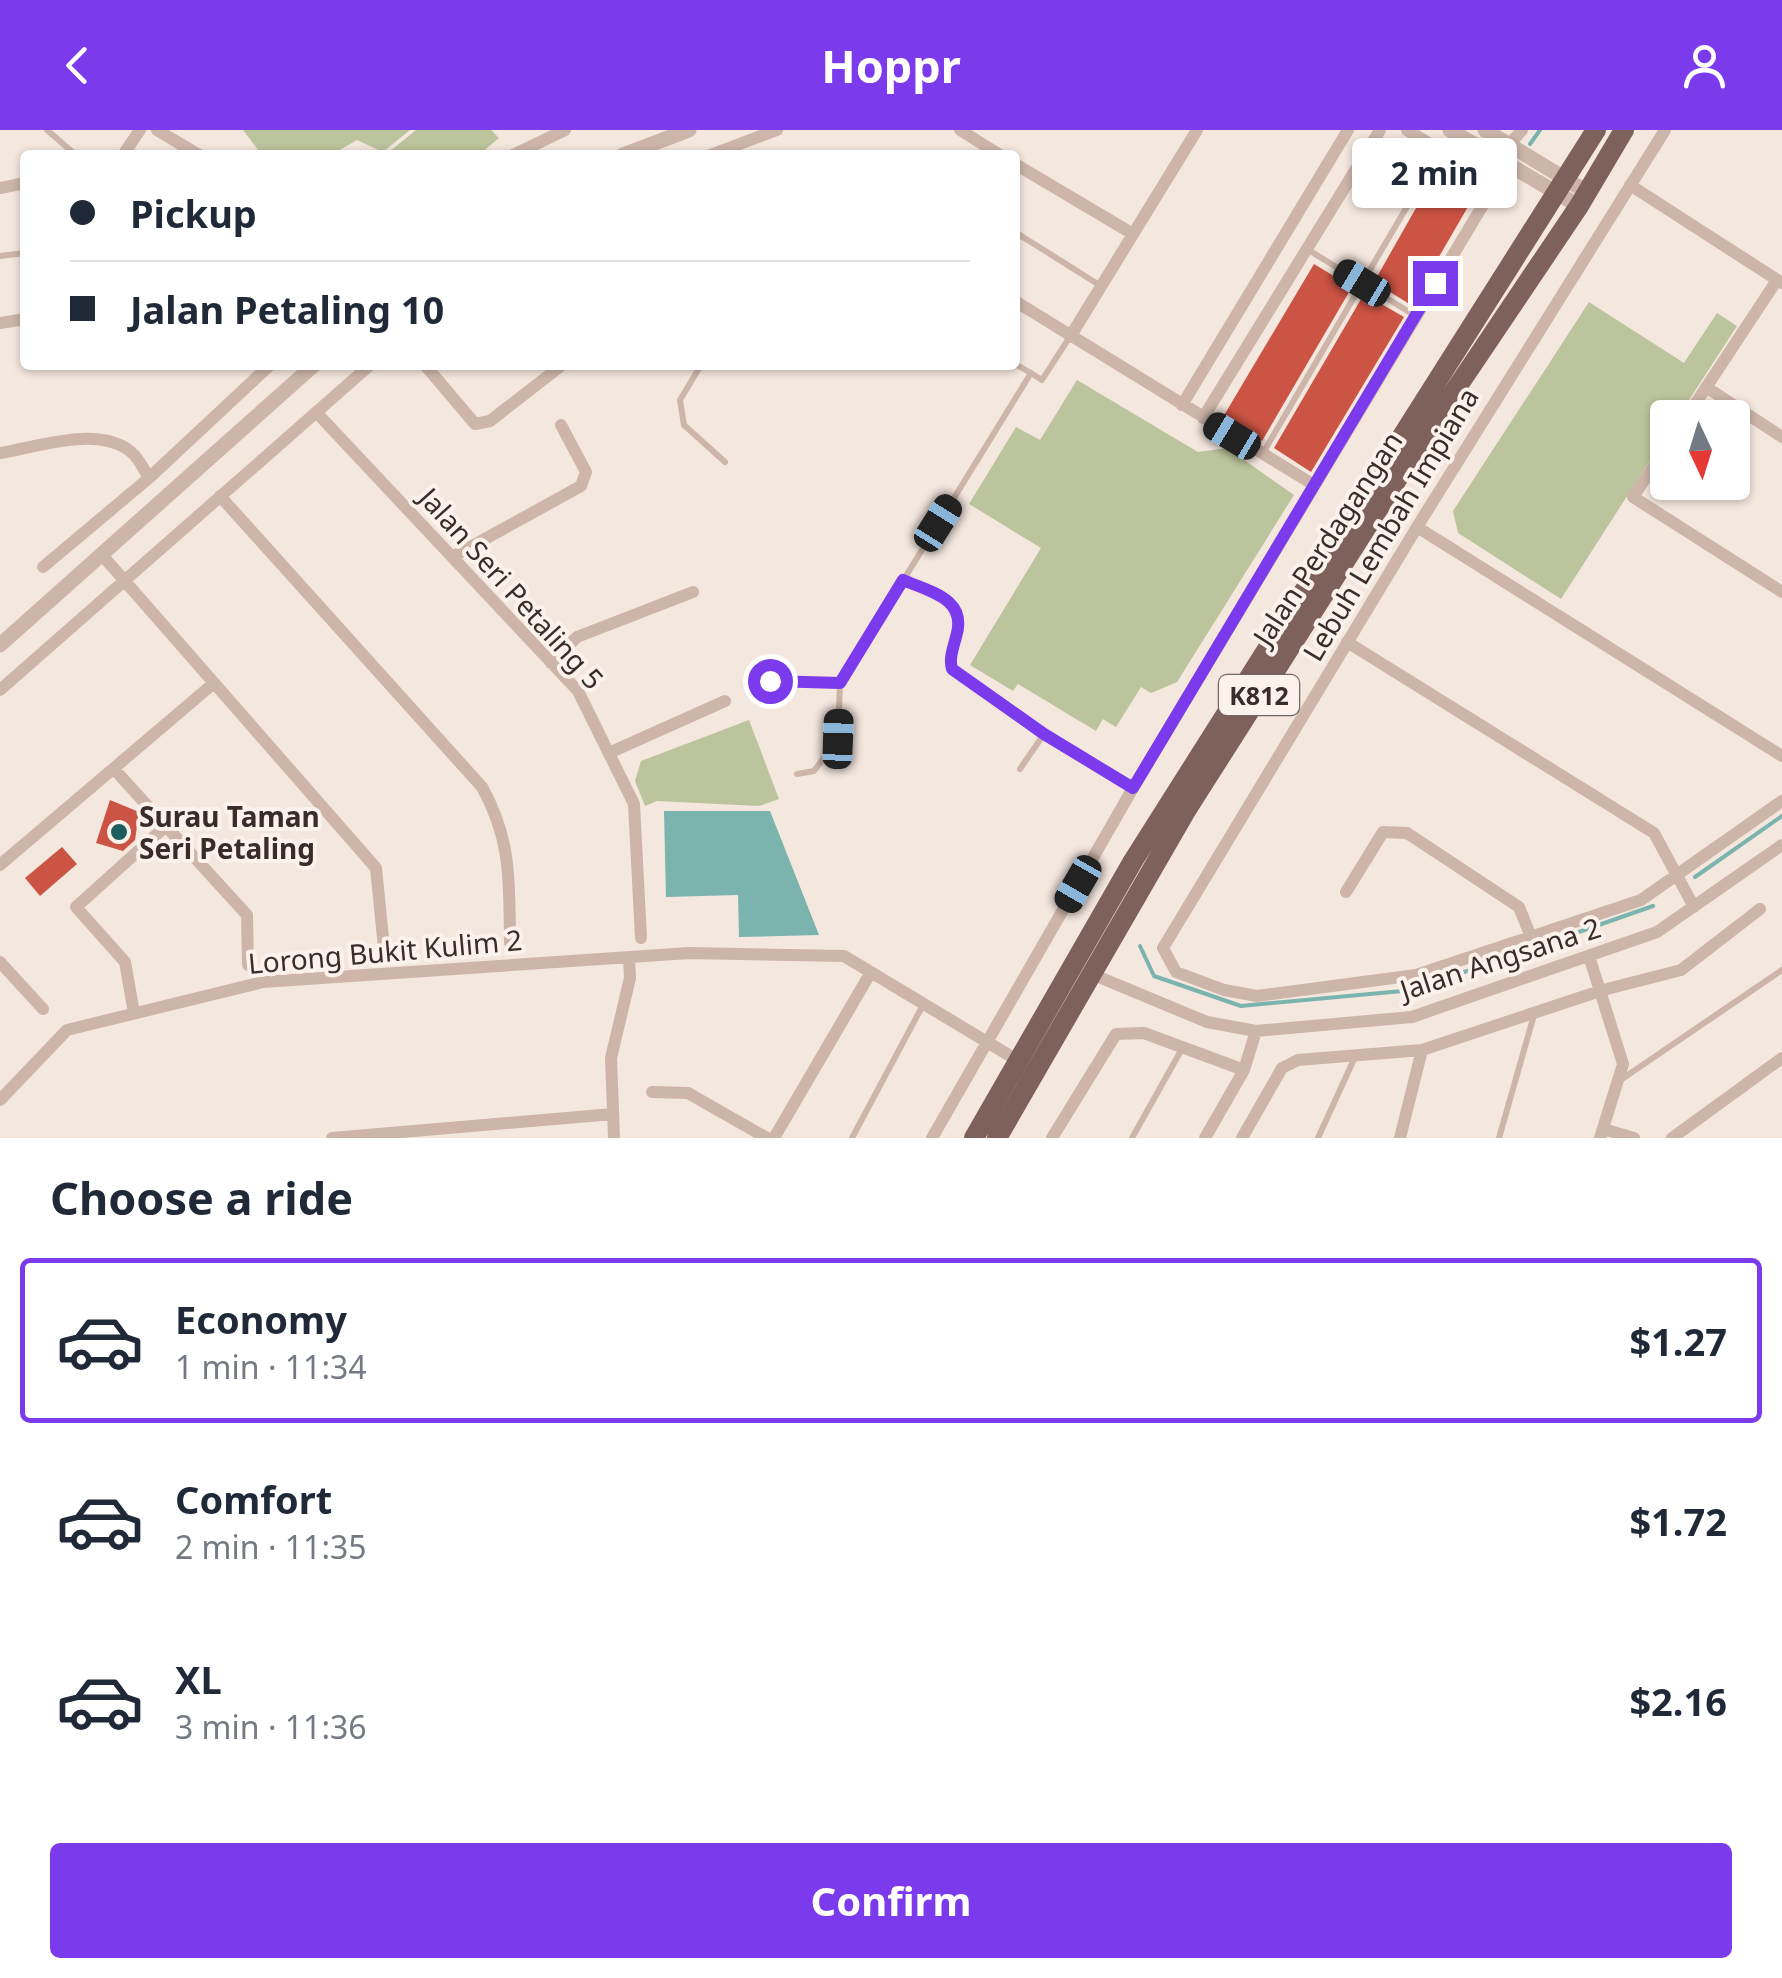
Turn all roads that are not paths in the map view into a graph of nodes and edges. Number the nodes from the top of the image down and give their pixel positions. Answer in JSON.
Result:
{"nodes":[{"id":1,"x":48,"y":130,"type":"edge"},
{"id":2,"x":157,"y":130,"type":"edge"},
{"id":3,"x":565,"y":130,"type":"edge"},
{"id":4,"x":689,"y":130,"type":"edge"},
{"id":5,"x":777,"y":130,"type":"edge"},
{"id":6,"x":960,"y":130,"type":"edge"},
{"id":7,"x":1197,"y":130,"type":"edge"},
{"id":8,"x":1348,"y":130,"type":"edge"},
{"id":9,"x":1380,"y":130,"type":"edge"},
{"id":10,"x":1406,"y":130,"type":"edge"},
{"id":11,"x":1450,"y":130,"type":"edge"},
{"id":12,"x":1485,"y":130,"type":"edge"},
{"id":13,"x":1522,"y":130,"type":"edge"},
{"id":14,"x":1596,"y":130,"type":"edge"},
{"id":15,"x":1624,"y":130,"type":"edge"},
{"id":16,"x":1665,"y":130,"type":"edge"},
{"id":17,"x":1509,"y":145,"type":"junction"},
{"id":18,"x":70,"y":150,"type":"edge"},
{"id":19,"x":190,"y":150,"type":"edge"},
{"id":20,"x":525,"y":150,"type":"edge"},
{"id":21,"x":636,"y":150,"type":"edge"},
{"id":22,"x":732,"y":150,"type":"edge"},
{"id":23,"x":992,"y":150,"type":"edge"},
{"id":24,"x":1440,"y":150,"type":"junction"},
{"id":25,"x":1507,"y":164,"type":"junction"},
{"id":26,"x":1020,"y":167,"type":"edge"},
{"id":27,"x":1495,"y":183,"type":"junction"},
{"id":28,"x":1630,"y":185,"type":"junction"},
{"id":29,"x":1562,"y":186,"type":"junction"},
{"id":30,"x":1583,"y":199,"type":"junction"},
{"id":31,"x":1133,"y":234,"type":"junction"},
{"id":32,"x":1020,"y":235,"type":"edge"},
{"id":33,"x":1306,"y":249,"type":"junction"},
{"id":34,"x":1780,"y":281,"type":"edge"},
{"id":35,"x":1362,"y":283,"type":"junction"},
{"id":36,"x":1101,"y":286,"type":"junction"},
{"id":37,"x":1020,"y":304,"type":"edge"},
{"id":38,"x":1416,"y":316,"type":"junction"},
{"id":39,"x":1070,"y":337,"type":"junction"},
{"id":40,"x":1020,"y":367,"type":"edge"},
{"id":41,"x":265,"y":370,"type":"edge"},
{"id":42,"x":308,"y":370,"type":"edge"},
{"id":43,"x":364,"y":370,"type":"edge"},
{"id":44,"x":429,"y":370,"type":"edge"},
{"id":45,"x":555,"y":370,"type":"edge"},
{"id":46,"x":698,"y":370,"type":"edge"},
{"id":47,"x":1031,"y":374,"type":"junction"},
{"id":48,"x":1706,"y":386,"type":"junction"},
{"id":49,"x":1697,"y":400,"type":"edge"},
{"id":50,"x":1182,"y":406,"type":"junction"},
{"id":51,"x":316,"y":412,"type":"junction"},
{"id":52,"x":1203,"y":418,"type":"junction"},
{"id":53,"x":561,"y":425,"type":"dead end"},
{"id":54,"x":1782,"y":437,"type":"edge"},
{"id":55,"x":0,"y":453,"type":"edge"},
{"id":56,"x":1262,"y":454,"type":"junction"},
{"id":57,"x":725,"y":462,"type":"dead end"},
{"id":58,"x":1650,"y":472,"type":"edge"},
{"id":59,"x":149,"y":478,"type":"junction"},
{"id":60,"x":1314,"y":485,"type":"junction"},
{"id":61,"x":220,"y":496,"type":"junction"},
{"id":62,"x":1417,"y":527,"type":"junction"},
{"id":63,"x":102,"y":555,"type":"junction"},
{"id":64,"x":454,"y":556,"type":"junction"},
{"id":65,"x":43,"y":567,"type":"dead end"},
{"id":66,"x":125,"y":580,"type":"junction"},
{"id":67,"x":903,"y":580,"type":"junction"},
{"id":68,"x":693,"y":592,"type":"dead end"},
{"id":69,"x":1782,"y":592,"type":"edge"},
{"id":70,"x":1348,"y":642,"type":"junction"},
{"id":71,"x":0,"y":644,"type":"edge"},
{"id":72,"x":552,"y":663,"type":"junction"},
{"id":73,"x":770,"y":681,"type":"dead end"},
{"id":74,"x":214,"y":683,"type":"junction"},
{"id":75,"x":840,"y":683,"type":"junction"},
{"id":76,"x":0,"y":690,"type":"edge"},
{"id":77,"x":725,"y":701,"type":"dead end"},
{"id":78,"x":1044,"y":734,"type":"junction"},
{"id":79,"x":611,"y":752,"type":"junction"},
{"id":80,"x":1782,"y":756,"type":"edge"},
{"id":81,"x":114,"y":768,"type":"junction"},
{"id":82,"x":1020,"y":769,"type":"dead end"},
{"id":83,"x":797,"y":774,"type":"dead end"},
{"id":84,"x":1133,"y":788,"type":"junction"},
{"id":85,"x":1782,"y":801,"type":"edge"},
{"id":86,"x":166,"y":826,"type":"junction"},
{"id":87,"x":1782,"y":845,"type":"edge"},
{"id":88,"x":0,"y":865,"type":"edge"},
{"id":89,"x":1676,"y":877,"type":"junction"},
{"id":90,"x":1346,"y":892,"type":"dead end"},
{"id":91,"x":1694,"y":906,"type":"junction"},
{"id":92,"x":1760,"y":909,"type":"dead end"},
{"id":93,"x":1531,"y":937,"type":"junction"},
{"id":94,"x":641,"y":938,"type":"dead end"},
{"id":95,"x":510,"y":943,"type":"dead end"},
{"id":96,"x":1590,"y":956,"type":"junction"},
{"id":97,"x":629,"y":957,"type":"junction"},
{"id":98,"x":384,"y":958,"type":"dead end"},
{"id":99,"x":0,"y":962,"type":"edge"},
{"id":100,"x":248,"y":965,"type":"dead end"},
{"id":101,"x":1782,"y":970,"type":"edge"},
{"id":102,"x":871,"y":972,"type":"junction"},
{"id":103,"x":1094,"y":975,"type":"junction"},
{"id":104,"x":1603,"y":990,"type":"junction"},
{"id":105,"x":923,"y":1004,"type":"junction"},
{"id":106,"x":44,"y":1009,"type":"dead end"},
{"id":107,"x":134,"y":1013,"type":"junction"},
{"id":108,"x":1534,"y":1014,"type":"junction"},
{"id":109,"x":1256,"y":1031,"type":"junction"},
{"id":110,"x":987,"y":1042,"type":"junction"},
{"id":111,"x":1184,"y":1046,"type":"junction"},
{"id":112,"x":1422,"y":1050,"type":"junction"},
{"id":113,"x":1355,"y":1056,"type":"junction"},
{"id":114,"x":1782,"y":1058,"type":"edge"},
{"id":115,"x":1017,"y":1060,"type":"junction"},
{"id":116,"x":1244,"y":1070,"type":"junction"},
{"id":117,"x":1618,"y":1082,"type":"junction"},
{"id":118,"x":652,"y":1092,"type":"dead end"},
{"id":119,"x":0,"y":1100,"type":"edge"},
{"id":120,"x":613,"y":1114,"type":"junction"},
{"id":121,"x":1602,"y":1133,"type":"edge"},
{"id":122,"x":332,"y":1138,"type":"edge"},
{"id":123,"x":614,"y":1138,"type":"edge"},
{"id":124,"x":771,"y":1138,"type":"edge"},
{"id":125,"x":852,"y":1138,"type":"edge"},
{"id":126,"x":932,"y":1138,"type":"edge"},
{"id":127,"x":974,"y":1138,"type":"edge"},
{"id":128,"x":997,"y":1138,"type":"edge"},
{"id":129,"x":1052,"y":1138,"type":"edge"},
{"id":130,"x":1132,"y":1138,"type":"edge"},
{"id":131,"x":1205,"y":1138,"type":"edge"},
{"id":132,"x":1242,"y":1138,"type":"edge"},
{"id":133,"x":1318,"y":1138,"type":"edge"},
{"id":134,"x":1400,"y":1138,"type":"edge"},
{"id":135,"x":1499,"y":1138,"type":"edge"},
{"id":136,"x":1634,"y":1138,"type":"edge"},
{"id":137,"x":1672,"y":1138,"type":"edge"}],
"edges":[{"from":1,"to":18,"type":"lane"},
{"from":2,"to":19,"type":"street"},
{"from":3,"to":20,"type":"street"},
{"from":4,"to":21,"type":"street"},
{"from":5,"to":22,"type":"street"},
{"from":6,"to":23,"type":"street"},
{"from":7,"to":31,"type":"street"},
{"from":8,"to":50,"type":"street"},
{"from":9,"to":33,"type":"street"},
{"from":10,"to":24,"type":"street"},
{"from":11,"to":25,"type":"street"},
{"from":12,"to":17,"type":"street"},
{"from":13,"to":17,"type":"street"},
{"from":14,"to":29,"type":"main road","name":"Jalan Perdagangan","number":"K812"},
{"from":15,"to":30,"type":"main road","name":"Jalan Perdagangan","number":"K812"},
{"from":16,"to":28,"type":"street","name":"Lebuh Lembah Impiana"},
{"from":17,"to":29,"type":"street"},
{"from":24,"to":27,"type":"street"},
{"from":24,"to":35,"type":"lane"},
{"from":25,"to":27,"type":"street"},
{"from":25,"to":29,"type":"street"},
{"from":26,"to":31,"type":"street"},
{"from":27,"to":38,"type":"street"},
{"from":28,"to":34,"type":"street"},
{"from":28,"to":62,"type":"street","name":"Lebuh Lembah Impiana"},
{"from":29,"to":30,"type":"street"},
{"from":29,"to":115,"type":"main road","name":"Jalan Perdagangan","number":"K812"},
{"from":30,"to":103,"type":"main road","name":"Jalan Perdagangan","number":"K812"},
{"from":31,"to":36,"type":"street"},
{"from":32,"to":36,"type":"lane"},
{"from":33,"to":35,"type":"lane"},
{"from":33,"to":52,"type":"street"},
{"from":34,"to":48,"type":"street"},
{"from":35,"to":38,"type":"lane"},
{"from":35,"to":56,"type":"lane"},
{"from":36,"to":39,"type":"street"},
{"from":37,"to":39,"type":"street"},
{"from":38,"to":60,"type":"street"},
{"from":39,"to":47,"type":"lane"},
{"from":39,"to":50,"type":"street"},
{"from":40,"to":47,"type":"lane"},
{"from":41,"to":59,"type":"street"},
{"from":42,"to":63,"type":"street"},
{"from":43,"to":51,"type":"street"},
{"from":44,"to":45,"type":"street"},
{"from":46,"to":57,"type":"lane"},
{"from":47,"to":67,"type":"lane"},
{"from":48,"to":49,"type":"street"},
{"from":48,"to":54,"type":"street"},
{"from":50,"to":52,"type":"street"},
{"from":51,"to":61,"type":"street"},
{"from":51,"to":64,"type":"street","name":"Jalan Seri Petaling 5"},
{"from":52,"to":56,"type":"street"},
{"from":53,"to":64,"type":"street"},
{"from":55,"to":59,"type":"street"},
{"from":56,"to":60,"type":"street"},
{"from":58,"to":69,"type":"street"},
{"from":59,"to":65,"type":"street"},
{"from":60,"to":84,"type":"street"},
{"from":61,"to":66,"type":"street"},
{"from":61,"to":95,"type":"street"},
{"from":62,"to":70,"type":"street","name":"Lebuh Lembah Impiana"},
{"from":62,"to":80,"type":"street"},
{"from":63,"to":66,"type":"street"},
{"from":63,"to":71,"type":"street"},
{"from":64,"to":72,"type":"street","name":"Jalan Seri Petaling 5"},
{"from":66,"to":74,"type":"street"},
{"from":66,"to":76,"type":"street"},
{"from":67,"to":75,"type":"lane"},
{"from":67,"to":78,"type":"lane"},
{"from":68,"to":72,"type":"street"},
{"from":70,"to":89,"type":"street"},
{"from":70,"to":93,"type":"street","name":"Lebuh Lembah Impiana"},
{"from":72,"to":79,"type":"street","name":"Jalan Seri Petaling 5"},
{"from":73,"to":75,"type":"lane"},
{"from":74,"to":81,"type":"street"},
{"from":74,"to":98,"type":"street"},
{"from":75,"to":83,"type":"lane"},
{"from":77,"to":79,"type":"street"},
{"from":78,"to":82,"type":"lane"},
{"from":78,"to":84,"type":"lane"},
{"from":79,"to":94,"type":"street","name":"Jalan Seri Petaling 5"},
{"from":81,"to":86,"type":"street"},
{"from":81,"to":88,"type":"street"},
{"from":84,"to":110,"type":"street"},
{"from":85,"to":89,"type":"street"},
{"from":86,"to":100,"type":"street"},
{"from":86,"to":107,"type":"street"},
{"from":87,"to":91,"type":"street","name":"Jalan Angsana 2"},
{"from":89,"to":91,"type":"street"},
{"from":89,"to":93,"type":"street"},
{"from":90,"to":93,"type":"street"},
{"from":91,"to":96,"type":"street","name":"Jalan Angsana 2"},
{"from":92,"to":104,"type":"street"},
{"from":96,"to":104,"type":"street"},
{"from":96,"to":109,"type":"street","name":"Jalan Angsana 2"},
{"from":97,"to":102,"type":"street","name":"Lorong Bukit Kulim 2"},
{"from":97,"to":107,"type":"street","name":"Lorong Bukit Kulim 2"},
{"from":97,"to":120,"type":"street"},
{"from":99,"to":106,"type":"street"},
{"from":101,"to":117,"type":"lane"},
{"from":102,"to":105,"type":"street","name":"Lorong Bukit Kulim 2"},
{"from":102,"to":124,"type":"street"},
{"from":103,"to":109,"type":"street","name":"Jalan Angsana 2"},
{"from":103,"to":128,"type":"main road","name":"Jalan Perdagangan","number":"K812"},
{"from":104,"to":108,"type":"street"},
{"from":104,"to":117,"type":"street"},
{"from":105,"to":110,"type":"street","name":"Lorong Bukit Kulim 2"},
{"from":105,"to":125,"type":"lane"},
{"from":107,"to":119,"type":"street","name":"Lorong Bukit Kulim 2"},
{"from":108,"to":112,"type":"street"},
{"from":108,"to":135,"type":"lane"},
{"from":109,"to":116,"type":"street"},
{"from":110,"to":115,"type":"street","name":"Lorong Bukit Kulim 2"},
{"from":110,"to":126,"type":"street"},
{"from":111,"to":116,"type":"street"},
{"from":111,"to":129,"type":"street"},
{"from":111,"to":130,"type":"lane"},
{"from":112,"to":113,"type":"street"},
{"from":112,"to":134,"type":"street"},
{"from":113,"to":132,"type":"street"},
{"from":113,"to":133,"type":"lane"},
{"from":114,"to":137,"type":"street"},
{"from":115,"to":127,"type":"main road","name":"Jalan Perdagangan","number":"K812"},
{"from":116,"to":131,"type":"street"},
{"from":117,"to":121,"type":"street"},
{"from":118,"to":124,"type":"street"},
{"from":120,"to":122,"type":"street"},
{"from":120,"to":123,"type":"street"},
{"from":121,"to":136,"type":"street"}]}
